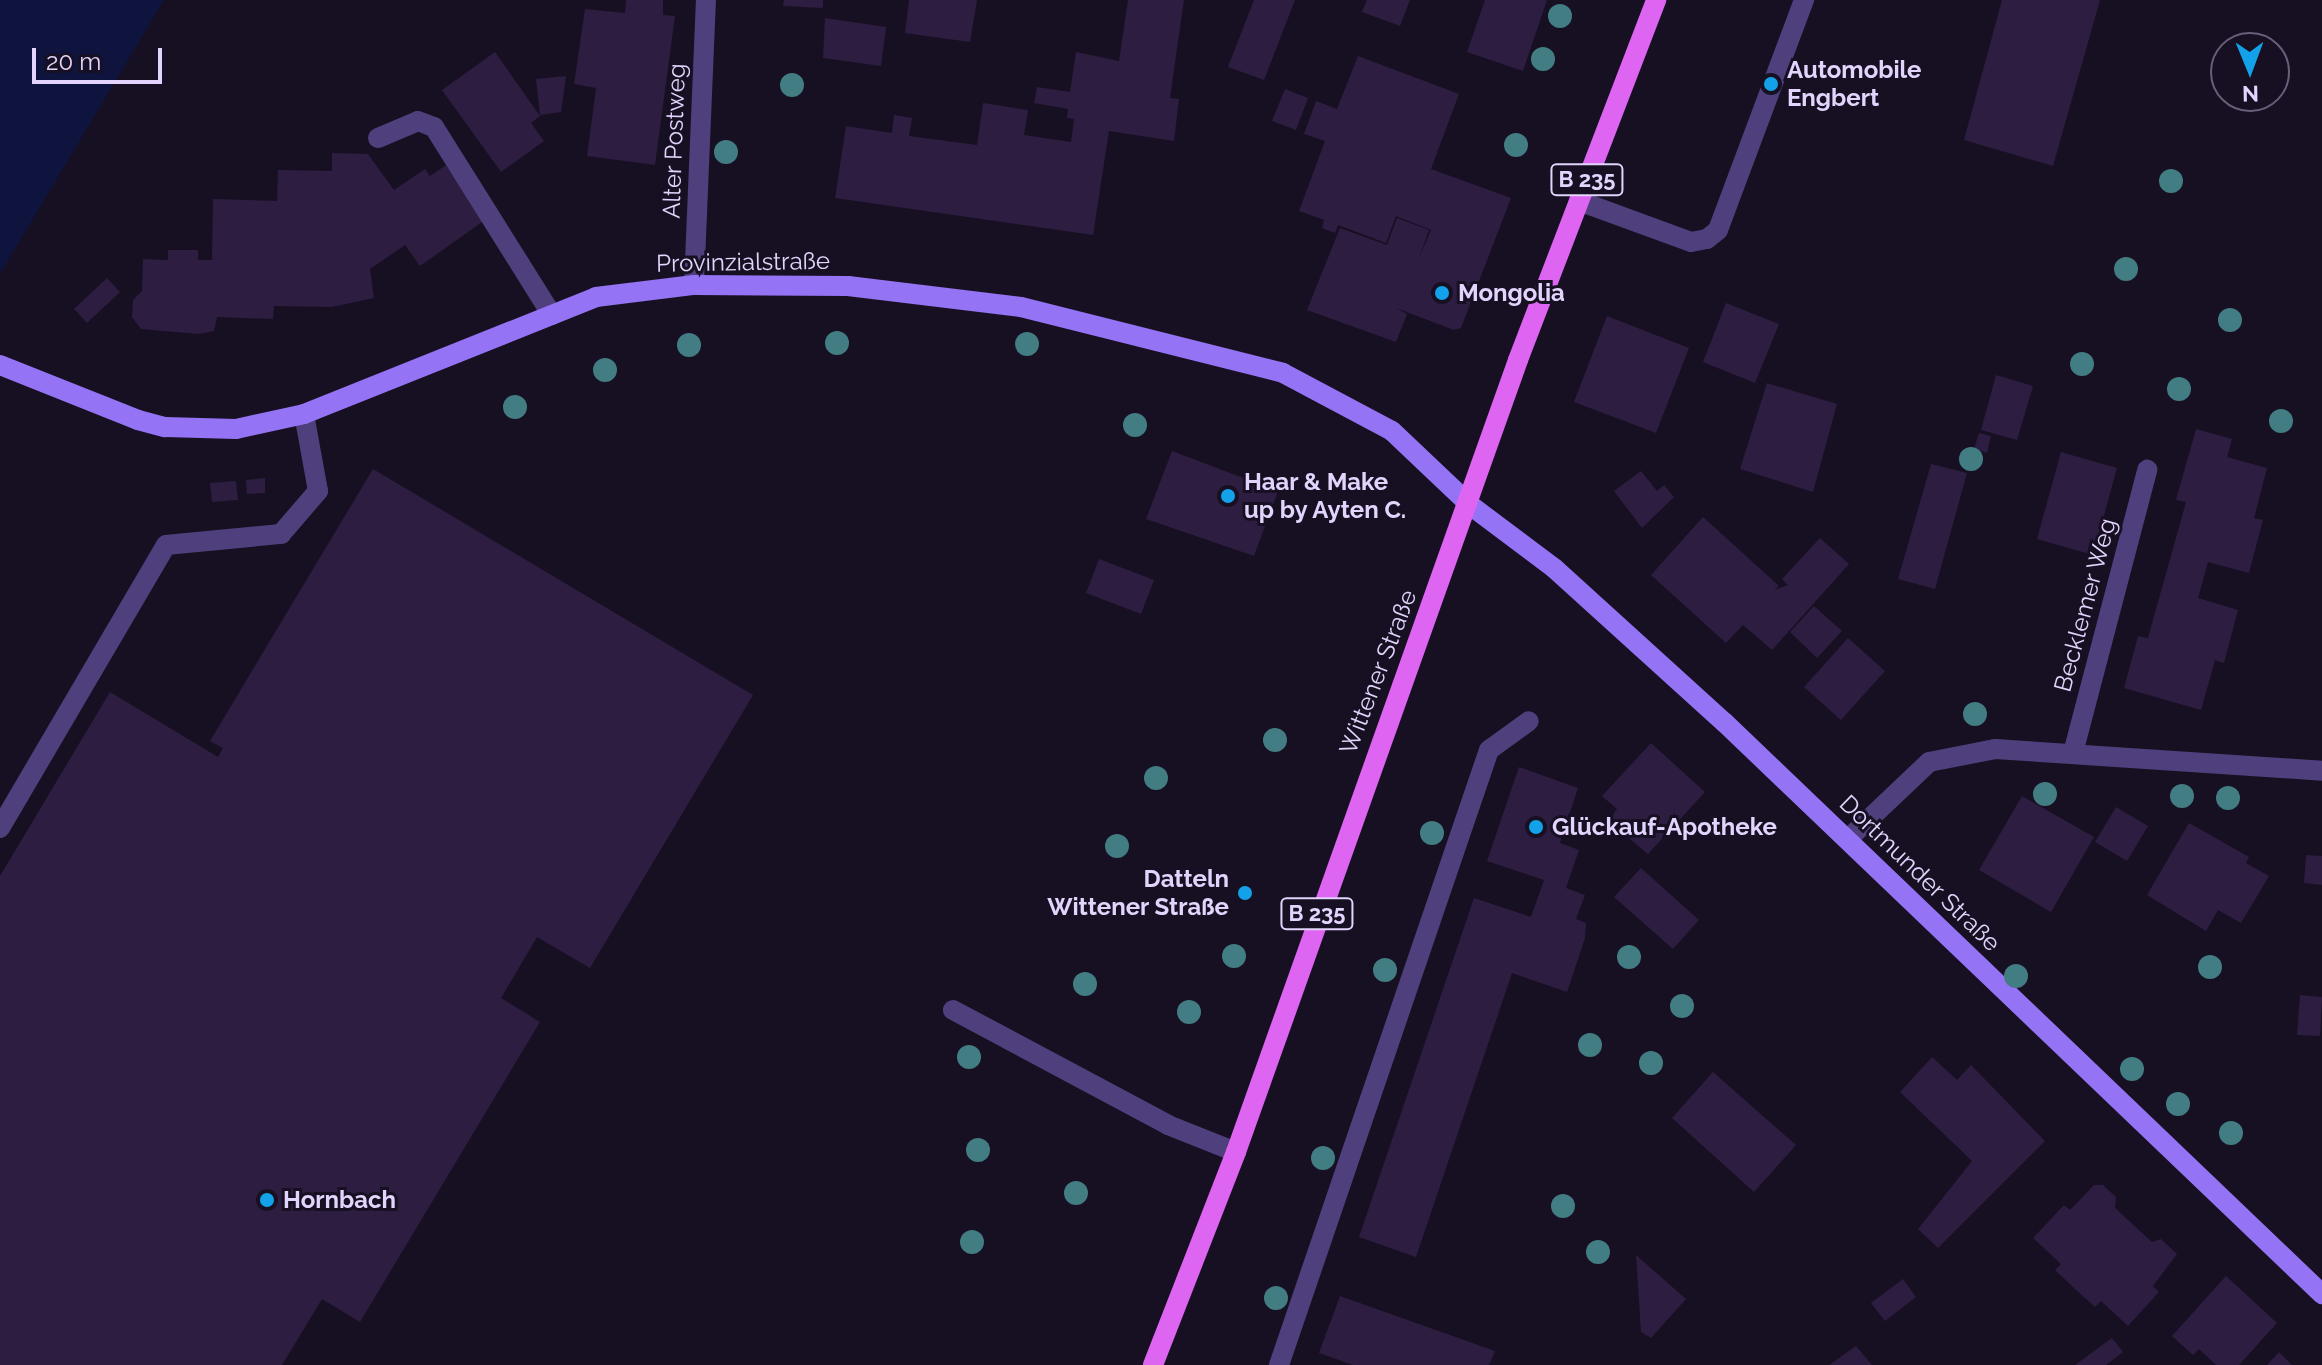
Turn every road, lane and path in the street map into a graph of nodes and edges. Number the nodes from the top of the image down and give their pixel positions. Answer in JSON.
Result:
{"nodes":[{"id":1,"x":706,"y":0,"type":"edge"},
{"id":2,"x":1656,"y":0,"type":"edge"},
{"id":3,"x":1804,"y":0,"type":"edge"},
{"id":4,"x":378,"y":138,"type":"dead end"},
{"id":5,"x":1579,"y":201,"type":"junction"},
{"id":6,"x":694,"y":285,"type":"junction"},
{"id":7,"x":552,"y":315,"type":"junction"},
{"id":8,"x":0,"y":365,"type":"edge"},
{"id":9,"x":304,"y":414,"type":"junction"},
{"id":10,"x":2147,"y":470,"type":"dead end"},
{"id":11,"x":1470,"y":505,"type":"junction"},
{"id":12,"x":1529,"y":721,"type":"dead end"},
{"id":13,"x":2073,"y":753,"type":"junction"},
{"id":14,"x":2322,"y":771,"type":"edge"},
{"id":15,"x":0,"y":828,"type":"edge"},
{"id":16,"x":1848,"y":839,"type":"junction"},
{"id":17,"x":953,"y":1010,"type":"dead end"},
{"id":18,"x":1236,"y":1152,"type":"junction"},
{"id":19,"x":2322,"y":1294,"type":"edge"},
{"id":20,"x":1153,"y":1365,"type":"edge"},
{"id":21,"x":1279,"y":1365,"type":"edge"}],
"edges":[{"from":1,"to":6,"type":"street","name":"Alter Postweg"},
{"from":2,"to":5,"type":"main road","name":"Wittener Straße","number":"B 235"},
{"from":3,"to":5,"type":"street"},
{"from":4,"to":7,"type":"street"},
{"from":5,"to":11,"type":"main road","name":"Wittener Straße","number":"B 235"},
{"from":6,"to":7,"type":"main road","name":"Provinzialstraße"},
{"from":6,"to":11,"type":"main road","name":"Provinzialstraße"},
{"from":7,"to":9,"type":"main road","name":"Provinzialstraße"},
{"from":8,"to":9,"type":"main road","name":"Provinzialstraße"},
{"from":9,"to":15,"type":"street"},
{"from":10,"to":13,"type":"street","name":"Becklemer Weg"},
{"from":11,"to":16,"type":"main road","name":"Dortmunder Straße"},
{"from":11,"to":18,"type":"main road","name":"Wittener Straße","number":"B 235"},
{"from":12,"to":21,"type":"street"},
{"from":13,"to":14,"type":"street"},
{"from":13,"to":16,"type":"street"},
{"from":16,"to":19,"type":"main road","name":"Dortmunder Straße"},
{"from":17,"to":18,"type":"street"},
{"from":18,"to":20,"type":"main road","name":"Wittener Straße","number":"B 235"}]}
